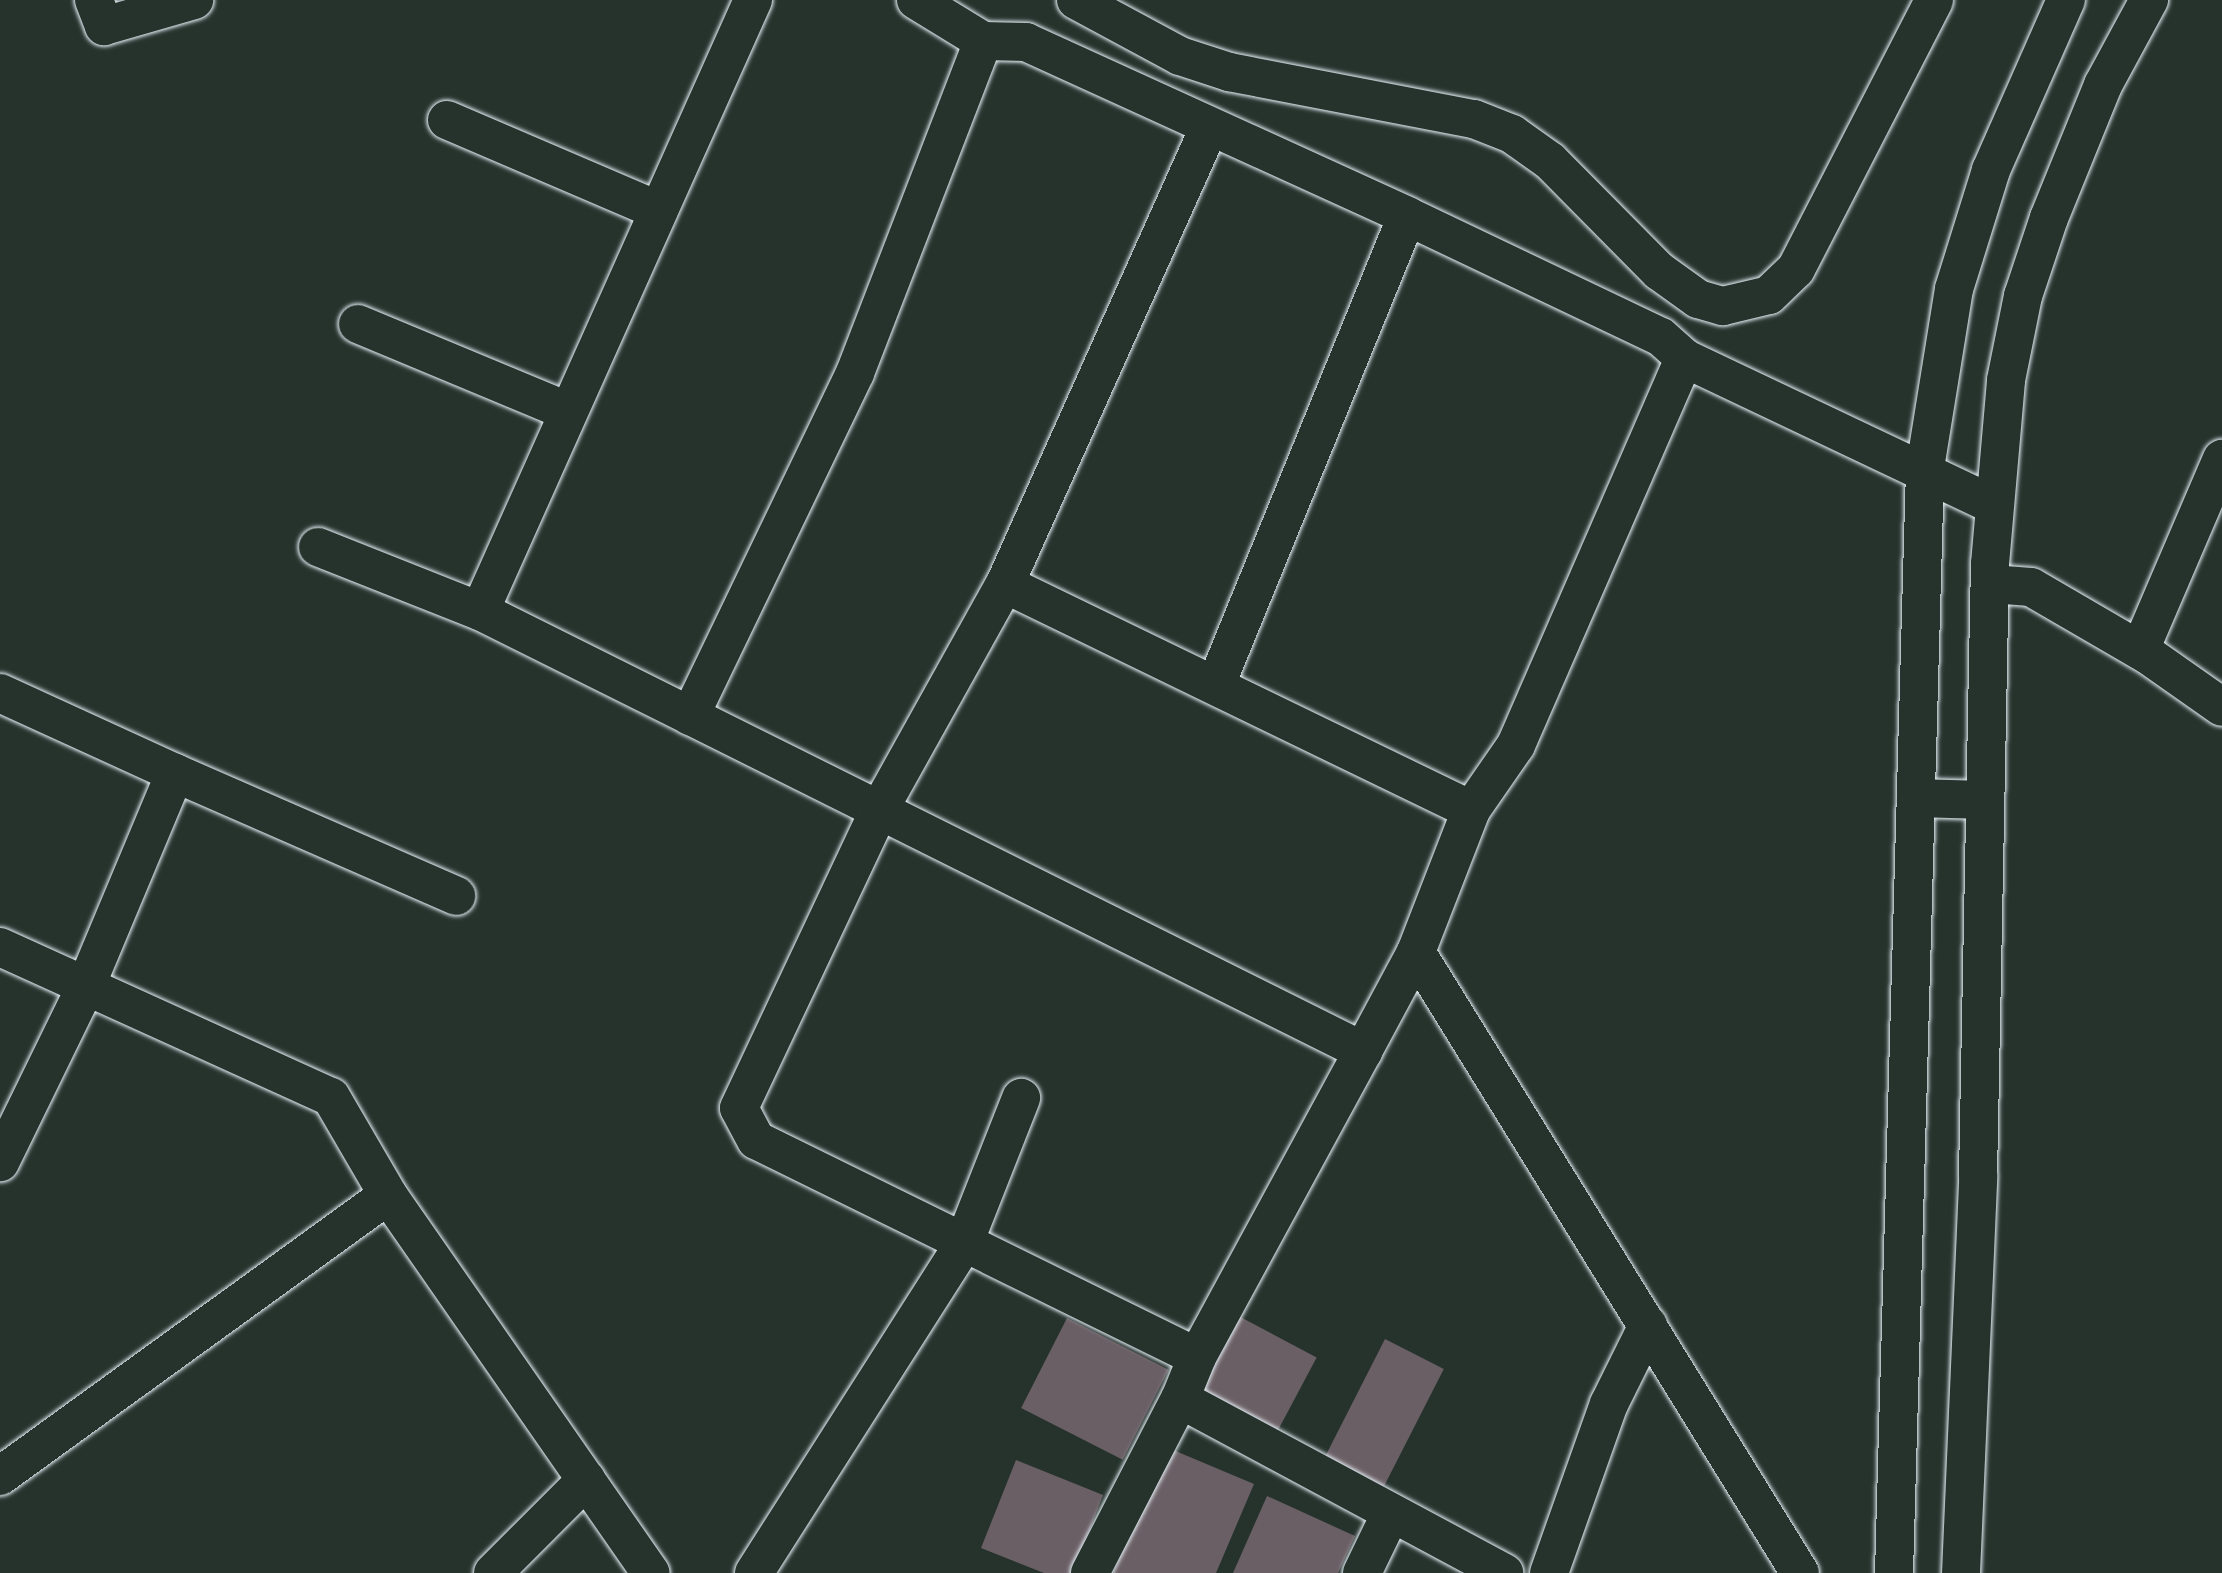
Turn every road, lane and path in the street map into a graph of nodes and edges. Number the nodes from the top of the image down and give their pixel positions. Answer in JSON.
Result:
{"nodes":[{"id":1,"x":94,"y":0,"type":"edge"},
{"id":2,"x":194,"y":0,"type":"edge"},
{"id":3,"x":753,"y":0,"type":"edge"},
{"id":4,"x":916,"y":0,"type":"edge"},
{"id":5,"x":1076,"y":0,"type":"edge"},
{"id":6,"x":1934,"y":0,"type":"edge"},
{"id":7,"x":2066,"y":0,"type":"edge"},
{"id":8,"x":2149,"y":0,"type":"edge"},
{"id":9,"x":983,"y":41,"type":"junction"},
{"id":10,"x":447,"y":120,"type":"dead end"},
{"id":11,"x":1209,"y":129,"type":"junction"},
{"id":12,"x":655,"y":209,"type":"junction"},
{"id":13,"x":1407,"y":216,"type":"junction"},
{"id":14,"x":358,"y":324,"type":"dead end"},
{"id":15,"x":1684,"y":358,"type":"junction"},
{"id":16,"x":567,"y":411,"type":"junction"},
{"id":17,"x":2222,"y":459,"type":"edge"},
{"id":18,"x":1925,"y":468,"type":"junction"},
{"id":19,"x":1994,"y":505,"type":"junction"},
{"id":20,"x":318,"y":547,"type":"dead end"},
{"id":21,"x":1005,"y":584,"type":"junction"},
{"id":22,"x":1991,"y":584,"type":"junction"},
{"id":23,"x":480,"y":611,"type":"junction"},
{"id":24,"x":2140,"y":650,"type":"junction"},
{"id":25,"x":1217,"y":682,"type":"junction"},
{"id":26,"x":0,"y":693,"type":"edge"},
{"id":27,"x":2222,"y":707,"type":"edge"},
{"id":28,"x":690,"y":716,"type":"junction"},
{"id":29,"x":175,"y":773,"type":"junction"},
{"id":30,"x":1916,"y":798,"type":"junction"},
{"id":31,"x":1985,"y":800,"type":"junction"},
{"id":32,"x":879,"y":810,"type":"junction"},
{"id":33,"x":1471,"y":810,"type":"junction"},
{"id":34,"x":456,"y":896,"type":"dead end"},
{"id":35,"x":0,"y":947,"type":"edge"},
{"id":36,"x":1416,"y":951,"type":"junction"},
{"id":37,"x":86,"y":986,"type":"junction"},
{"id":38,"x":1363,"y":1051,"type":"junction"},
{"id":39,"x":1021,"y":1098,"type":"dead end"},
{"id":40,"x":0,"y":1162,"type":"edge"},
{"id":41,"x":388,"y":1195,"type":"junction"},
{"id":42,"x":964,"y":1243,"type":"junction"},
{"id":43,"x":1648,"y":1325,"type":"junction"},
{"id":44,"x":1197,"y":1357,"type":"junction"},
{"id":45,"x":1180,"y":1399,"type":"junction"},
{"id":46,"x":0,"y":1476,"type":"edge"},
{"id":47,"x":586,"y":1480,"type":"junction"},
{"id":48,"x":1390,"y":1515,"type":"junction"},
{"id":49,"x":493,"y":1573,"type":"edge"},
{"id":50,"x":651,"y":1573,"type":"edge"},
{"id":51,"x":754,"y":1573,"type":"edge"},
{"id":52,"x":1090,"y":1573,"type":"edge"},
{"id":53,"x":1362,"y":1573,"type":"edge"},
{"id":54,"x":1504,"y":1573,"type":"edge"},
{"id":55,"x":1549,"y":1573,"type":"edge"},
{"id":56,"x":1800,"y":1573,"type":"edge"},
{"id":57,"x":1894,"y":1573,"type":"edge"},
{"id":58,"x":1961,"y":1573,"type":"edge"}],
"edges":[{"from":1,"to":2,"type":"street"},
{"from":3,"to":12,"type":"street"},
{"from":4,"to":9,"type":"street"},
{"from":5,"to":6,"type":"street"},
{"from":7,"to":18,"type":"street"},
{"from":8,"to":19,"type":"street"},
{"from":9,"to":11,"type":"street"},
{"from":9,"to":28,"type":"street"},
{"from":10,"to":12,"type":"street"},
{"from":11,"to":13,"type":"street"},
{"from":11,"to":21,"type":"street"},
{"from":12,"to":16,"type":"street"},
{"from":13,"to":15,"type":"street"},
{"from":13,"to":25,"type":"street"},
{"from":14,"to":16,"type":"street"},
{"from":15,"to":18,"type":"street"},
{"from":15,"to":33,"type":"street"},
{"from":16,"to":23,"type":"street"},
{"from":17,"to":24,"type":"street"},
{"from":18,"to":19,"type":"street"},
{"from":18,"to":30,"type":"street"},
{"from":19,"to":22,"type":"street"},
{"from":20,"to":23,"type":"street"},
{"from":21,"to":25,"type":"street"},
{"from":21,"to":32,"type":"street"},
{"from":22,"to":24,"type":"street"},
{"from":22,"to":31,"type":"street"},
{"from":23,"to":28,"type":"street"},
{"from":24,"to":27,"type":"street"},
{"from":25,"to":33,"type":"street"},
{"from":26,"to":29,"type":"street"},
{"from":28,"to":32,"type":"street"},
{"from":29,"to":34,"type":"street"},
{"from":29,"to":37,"type":"street"},
{"from":30,"to":31,"type":"street"},
{"from":30,"to":57,"type":"street"},
{"from":31,"to":58,"type":"street"},
{"from":32,"to":38,"type":"street"},
{"from":32,"to":42,"type":"street"},
{"from":33,"to":36,"type":"street"},
{"from":35,"to":37,"type":"street"},
{"from":36,"to":38,"type":"street"},
{"from":36,"to":43,"type":"street"},
{"from":37,"to":40,"type":"street"},
{"from":37,"to":41,"type":"street"},
{"from":38,"to":44,"type":"street"},
{"from":39,"to":42,"type":"street"},
{"from":41,"to":46,"type":"street"},
{"from":41,"to":47,"type":"street"},
{"from":42,"to":44,"type":"street"},
{"from":42,"to":51,"type":"street"},
{"from":43,"to":55,"type":"street"},
{"from":43,"to":56,"type":"street"},
{"from":44,"to":45,"type":"street"},
{"from":45,"to":48,"type":"street"},
{"from":45,"to":52,"type":"street"},
{"from":47,"to":49,"type":"street"},
{"from":47,"to":50,"type":"street"},
{"from":48,"to":53,"type":"street"},
{"from":48,"to":54,"type":"street"}]}
